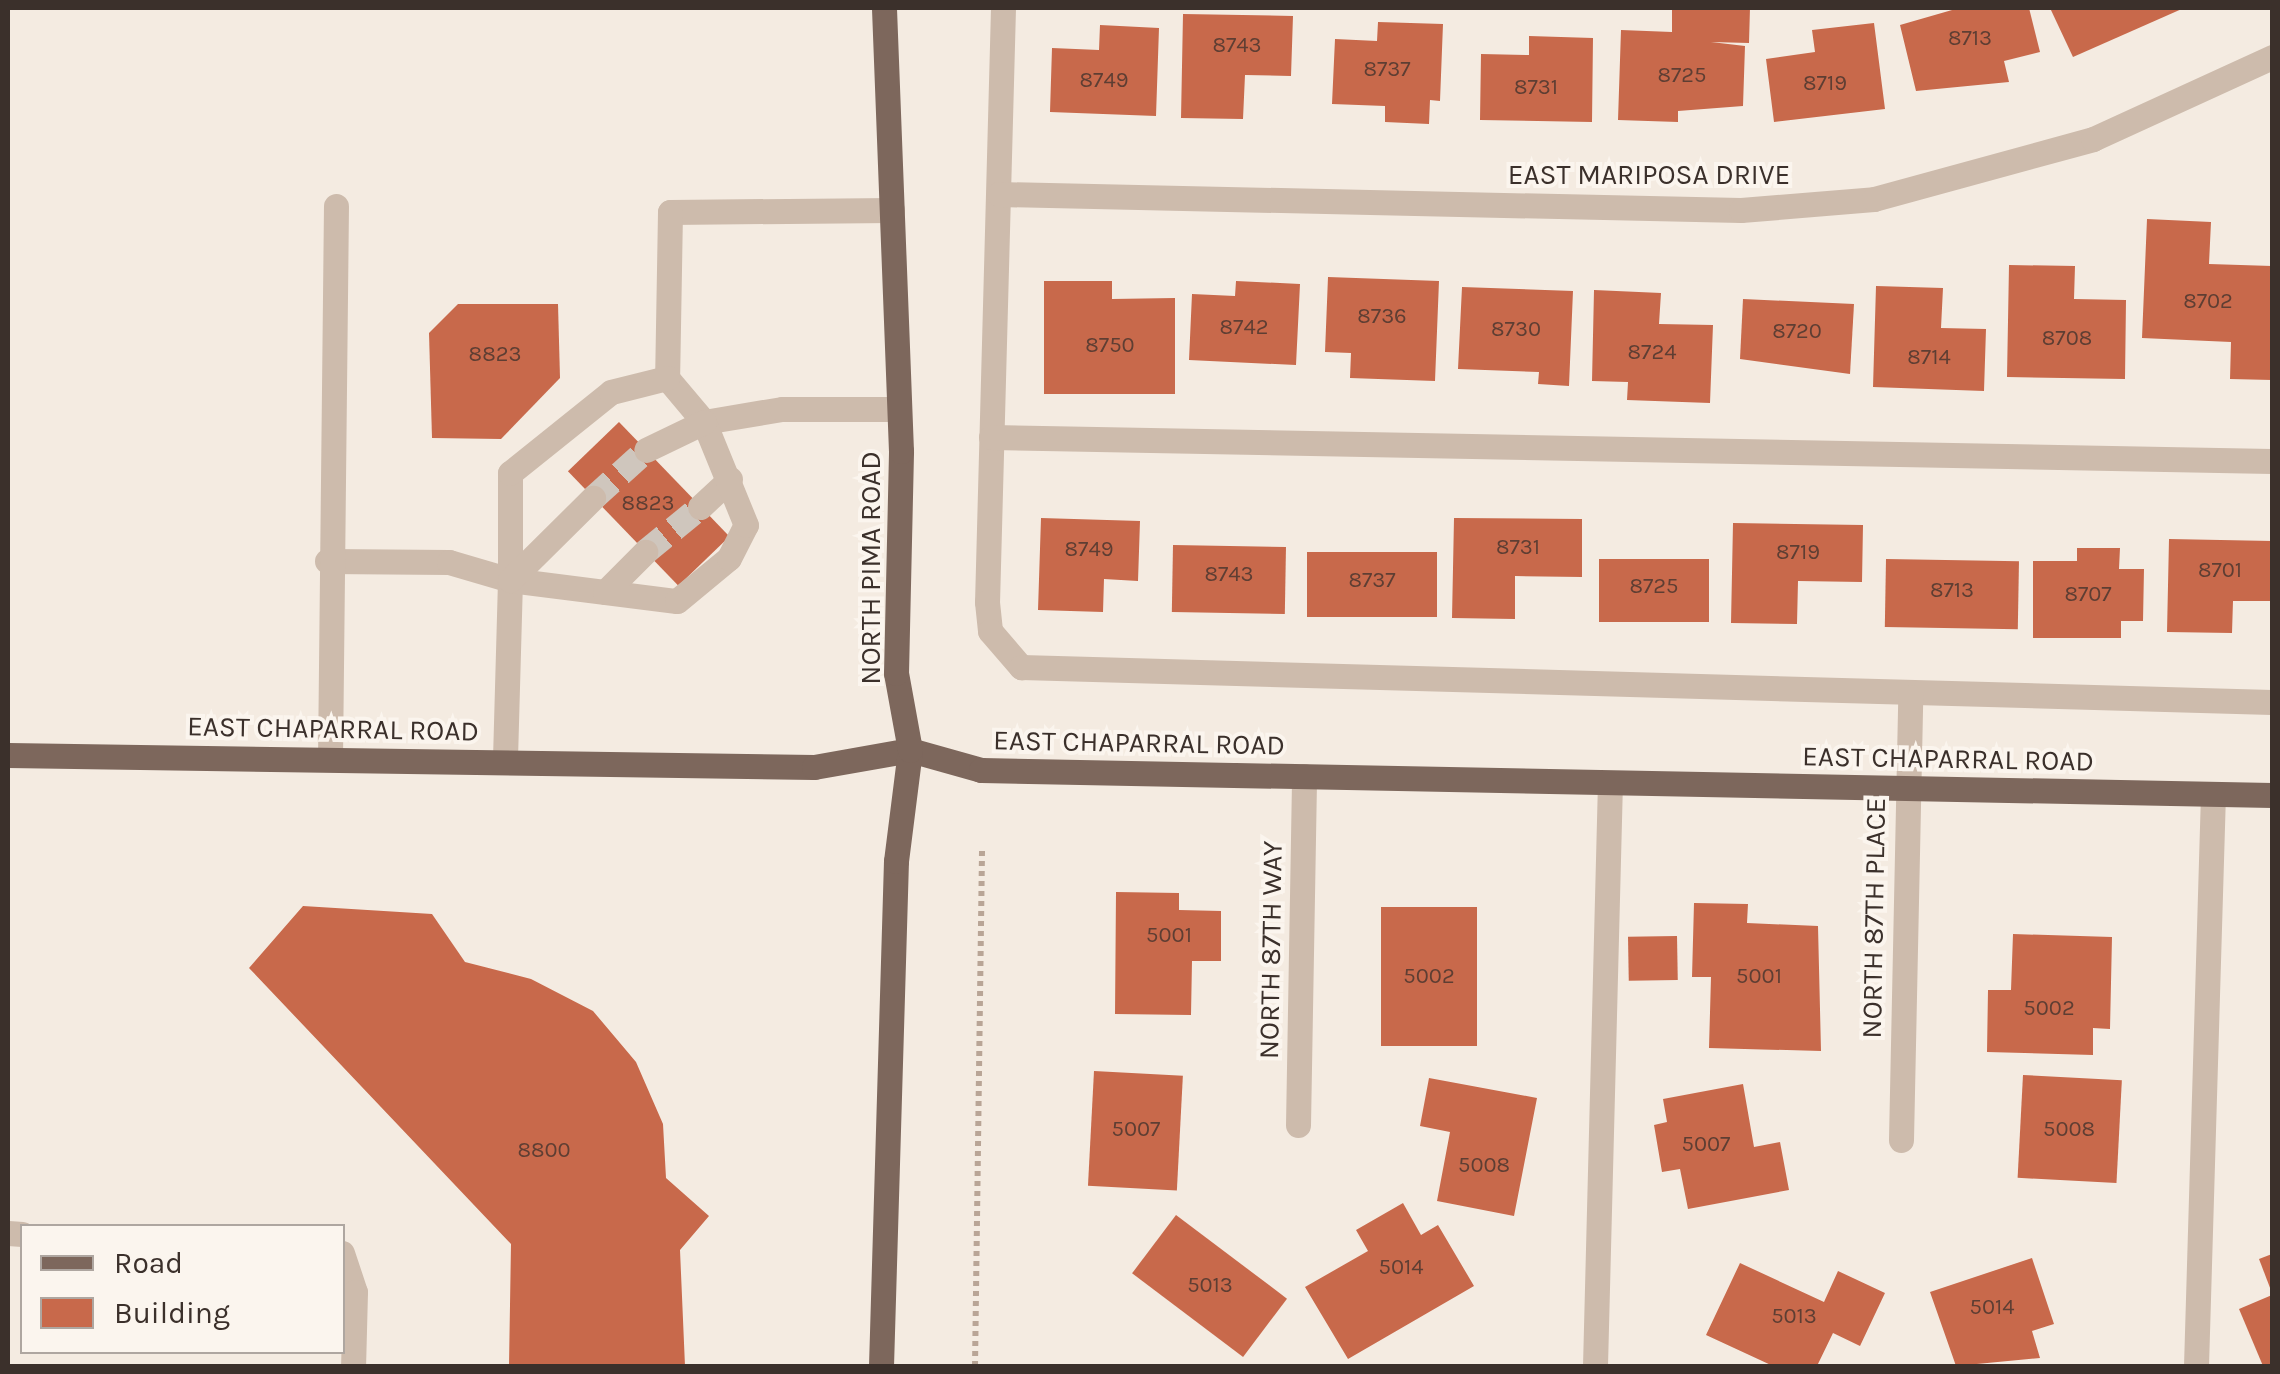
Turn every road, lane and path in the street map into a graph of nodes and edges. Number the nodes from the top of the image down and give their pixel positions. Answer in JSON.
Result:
{"nodes":[{"id":1,"x":884,"y":8,"type":"edge"},
{"id":2,"x":1003,"y":8,"type":"edge"},
{"id":3,"x":2272,"y":59,"type":"edge"},
{"id":4,"x":999,"y":194,"type":"junction"},
{"id":5,"x":336,"y":206,"type":"dead end"},
{"id":6,"x":892,"y":210,"type":"junction"},
{"id":7,"x":667,"y":378,"type":"junction"},
{"id":8,"x":900,"y":409,"type":"junction"},
{"id":9,"x":704,"y":422,"type":"junction"},
{"id":10,"x":992,"y":437,"type":"junction"},
{"id":11,"x":646,"y":450,"type":"tunnel mouth"},
{"id":12,"x":2272,"y":460,"type":"edge"},
{"id":13,"x":730,"y":479,"type":"junction"},
{"id":14,"x":593,"y":498,"type":"tunnel mouth"},
{"id":15,"x":700,"y":507,"type":"tunnel mouth"},
{"id":16,"x":645,"y":552,"type":"tunnel mouth"},
{"id":17,"x":327,"y":561,"type":"junction"},
{"id":18,"x":510,"y":580,"type":"junction"},
{"id":19,"x":605,"y":592,"type":"junction"},
{"id":20,"x":1910,"y":697,"type":"junction"},
{"id":21,"x":2272,"y":702,"type":"edge"},
{"id":22,"x":910,"y":750,"type":"junction"},
{"id":23,"x":8,"y":755,"type":"edge"},
{"id":24,"x":330,"y":759,"type":"junction"},
{"id":25,"x":505,"y":761,"type":"junction"},
{"id":26,"x":1304,"y":776,"type":"junction"},
{"id":27,"x":1610,"y":782,"type":"junction"},
{"id":28,"x":1906,"y":788,"type":"junction"},
{"id":29,"x":2213,"y":794,"type":"junction"},
{"id":30,"x":2272,"y":795,"type":"edge"},
{"id":31,"x":982,"y":850,"type":"dead end"},
{"id":32,"x":1298,"y":1125,"type":"dead end"},
{"id":33,"x":1901,"y":1140,"type":"dead end"},
{"id":34,"x":345,"y":1261,"type":"edge"},
{"id":35,"x":353,"y":1366,"type":"edge"},
{"id":36,"x":882,"y":1366,"type":"edge"},
{"id":37,"x":976,"y":1366,"type":"edge"},
{"id":38,"x":1595,"y":1366,"type":"edge"},
{"id":39,"x":2196,"y":1366,"type":"edge"}],
"edges":[{"from":1,"to":6,"type":"main road","name":"NORTH PIMA ROAD"},
{"from":2,"to":4,"type":"street"},
{"from":3,"to":4,"type":"street","name":"EAST MARIPOSA DRIVE"},
{"from":4,"to":10,"type":"street"},
{"from":5,"to":17,"type":"street"},
{"from":6,"to":7,"type":"street"},
{"from":6,"to":8,"type":"main road","name":"NORTH PIMA ROAD"},
{"from":7,"to":9,"type":"street"},
{"from":7,"to":18,"type":"street"},
{"from":8,"to":9,"type":"street"},
{"from":8,"to":22,"type":"main road","name":"NORTH PIMA ROAD"},
{"from":9,"to":11,"type":"street"},
{"from":9,"to":13,"type":"street"},
{"from":10,"to":12,"type":"street"},
{"from":10,"to":20,"type":"street"},
{"from":13,"to":15,"type":"street"},
{"from":13,"to":19,"type":"street"},
{"from":14,"to":18,"type":"street"},
{"from":16,"to":19,"type":"street"},
{"from":17,"to":18,"type":"street"},
{"from":17,"to":24,"type":"street"},
{"from":18,"to":19,"type":"street"},
{"from":18,"to":25,"type":"street"},
{"from":20,"to":21,"type":"street"},
{"from":20,"to":28,"type":"street","name":"NORTH 87TH PLACE"},
{"from":22,"to":25,"type":"main road","name":"EAST CHAPARRAL ROAD"},
{"from":22,"to":26,"type":"main road","name":"EAST CHAPARRAL ROAD"},
{"from":22,"to":36,"type":"main road","name":"NORTH PIMA ROAD"},
{"from":23,"to":24,"type":"main road","name":"EAST CHAPARRAL ROAD"},
{"from":24,"to":25,"type":"main road","name":"EAST CHAPARRAL ROAD"},
{"from":26,"to":27,"type":"main road","name":"EAST CHAPARRAL ROAD"},
{"from":26,"to":32,"type":"street","name":"NORTH 87TH WAY"},
{"from":27,"to":28,"type":"main road","name":"EAST CHAPARRAL ROAD"},
{"from":27,"to":38,"type":"street"},
{"from":28,"to":29,"type":"main road","name":"EAST CHAPARRAL ROAD"},
{"from":28,"to":33,"type":"street","name":"NORTH 87TH PLACE"},
{"from":29,"to":30,"type":"main road","name":"EAST CHAPARRAL ROAD"},
{"from":29,"to":39,"type":"street"},
{"from":31,"to":37,"type":"path"},
{"from":34,"to":35,"type":"street"}]}
